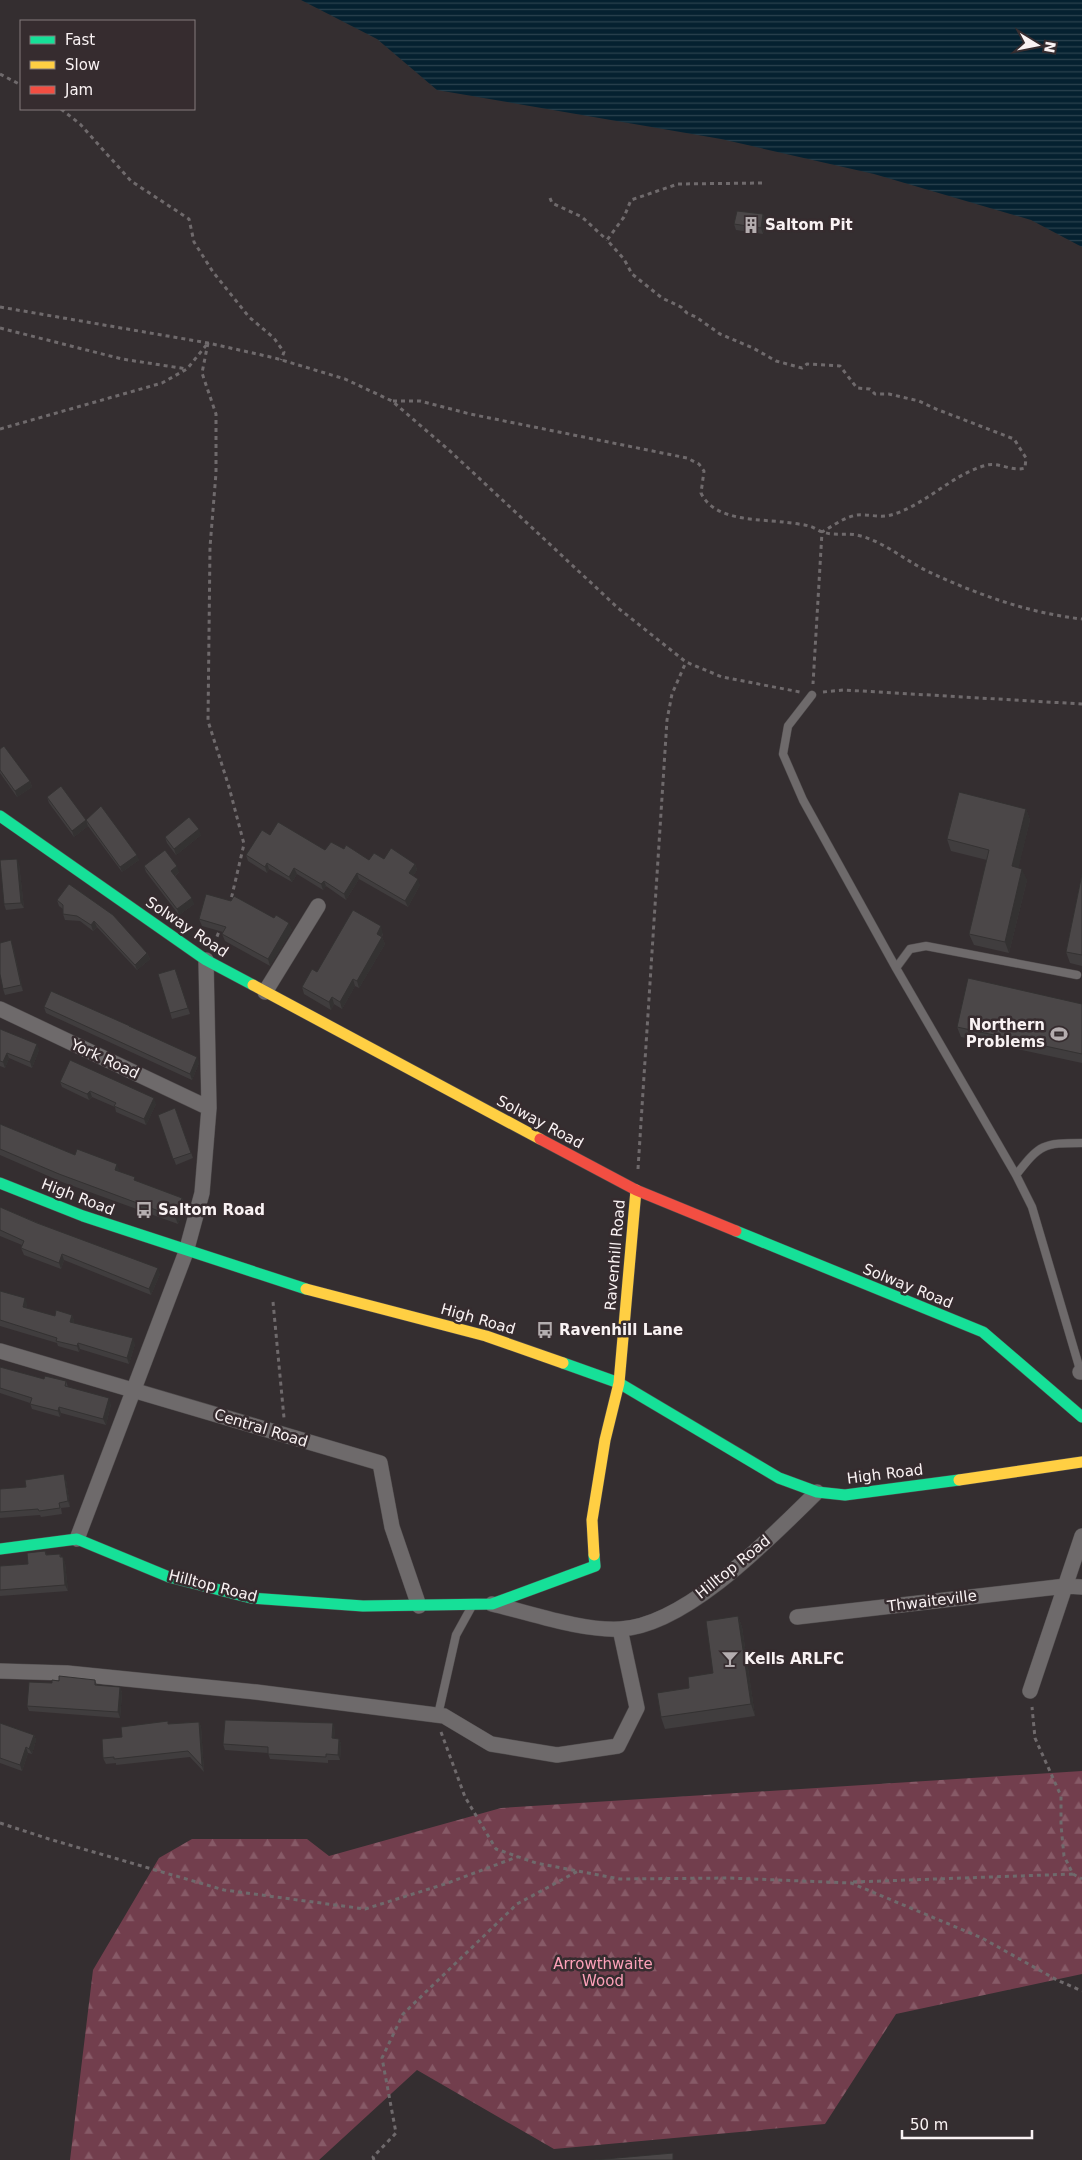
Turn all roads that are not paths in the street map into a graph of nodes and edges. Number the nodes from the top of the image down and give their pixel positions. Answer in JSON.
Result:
{"nodes":[{"id":1,"x":812,"y":695,"type":"road end"},
{"id":2,"x":0,"y":816,"type":"edge"},
{"id":3,"x":318,"y":906,"type":"dead end"},
{"id":4,"x":206,"y":960,"type":"junction"},
{"id":5,"x":896,"y":968,"type":"junction"},
{"id":6,"x":1076,"y":975,"type":"dead end"},
{"id":7,"x":265,"y":992,"type":"junction"},
{"id":8,"x":0,"y":1009,"type":"edge"},
{"id":9,"x":210,"y":1108,"type":"junction"},
{"id":10,"x":1082,"y":1143,"type":"edge"},
{"id":11,"x":1016,"y":1175,"type":"junction"},
{"id":12,"x":0,"y":1184,"type":"edge"},
{"id":13,"x":636,"y":1190,"type":"junction"},
{"id":14,"x":186,"y":1252,"type":"junction"},
{"id":15,"x":0,"y":1351,"type":"edge"},
{"id":16,"x":1081,"y":1373,"type":"edge"},
{"id":17,"x":619,"y":1383,"type":"junction"},
{"id":18,"x":134,"y":1390,"type":"junction"},
{"id":19,"x":1082,"y":1418,"type":"edge"},
{"id":20,"x":1082,"y":1462,"type":"edge"},
{"id":21,"x":817,"y":1492,"type":"junction"},
{"id":22,"x":1082,"y":1536,"type":"edge"},
{"id":23,"x":77,"y":1540,"type":"junction"},
{"id":24,"x":0,"y":1549,"type":"edge"},
{"id":25,"x":1066,"y":1586,"type":"junction"},
{"id":26,"x":1082,"y":1587,"type":"edge"},
{"id":27,"x":473,"y":1604,"type":"junction"},
{"id":28,"x":492,"y":1604,"type":"junction"},
{"id":29,"x":419,"y":1606,"type":"junction"},
{"id":30,"x":797,"y":1617,"type":"dead end"},
{"id":31,"x":620,"y":1629,"type":"junction"},
{"id":32,"x":0,"y":1671,"type":"edge"},
{"id":33,"x":1030,"y":1691,"type":"road end"},
{"id":34,"x":436,"y":1715,"type":"junction"}],
"edges":[{"from":1,"to":5,"type":"lane"},
{"from":2,"to":4,"type":"street","name":"Solway Road"},
{"from":3,"to":7,"type":"street"},
{"from":4,"to":7,"type":"street","name":"Solway Road"},
{"from":4,"to":9,"type":"street"},
{"from":5,"to":6,"type":"lane"},
{"from":5,"to":11,"type":"lane"},
{"from":7,"to":13,"type":"street","name":"Solway Road"},
{"from":8,"to":9,"type":"street","name":"York Road"},
{"from":9,"to":14,"type":"street"},
{"from":10,"to":11,"type":"lane"},
{"from":11,"to":16,"type":"lane"},
{"from":12,"to":14,"type":"street","name":"High Road"},
{"from":13,"to":17,"type":"street","name":"Ravenhill Road"},
{"from":13,"to":19,"type":"street","name":"Solway Road"},
{"from":14,"to":17,"type":"street","name":"High Road"},
{"from":14,"to":18,"type":"street"},
{"from":15,"to":18,"type":"street","name":"Central Road"},
{"from":17,"to":21,"type":"street","name":"High Road"},
{"from":17,"to":28,"type":"street","name":"Hilltop Road"},
{"from":18,"to":23,"type":"street"},
{"from":18,"to":29,"type":"street","name":"Central Road"},
{"from":20,"to":21,"type":"street","name":"High Road"},
{"from":21,"to":31,"type":"street","name":"Hilltop Road"},
{"from":22,"to":25,"type":"street"},
{"from":23,"to":24,"type":"street","name":"Hilltop Road"},
{"from":23,"to":29,"type":"street","name":"Hilltop Road"},
{"from":25,"to":26,"type":"street","name":"Thwaiteville"},
{"from":25,"to":30,"type":"street","name":"Thwaiteville"},
{"from":25,"to":33,"type":"street"},
{"from":27,"to":28,"type":"street","name":"Hilltop Road"},
{"from":27,"to":29,"type":"street","name":"Hilltop Road"},
{"from":27,"to":34,"type":"lane"},
{"from":28,"to":31,"type":"street","name":"Hilltop Road"},
{"from":31,"to":34,"type":"street"},
{"from":32,"to":34,"type":"street"}]}
